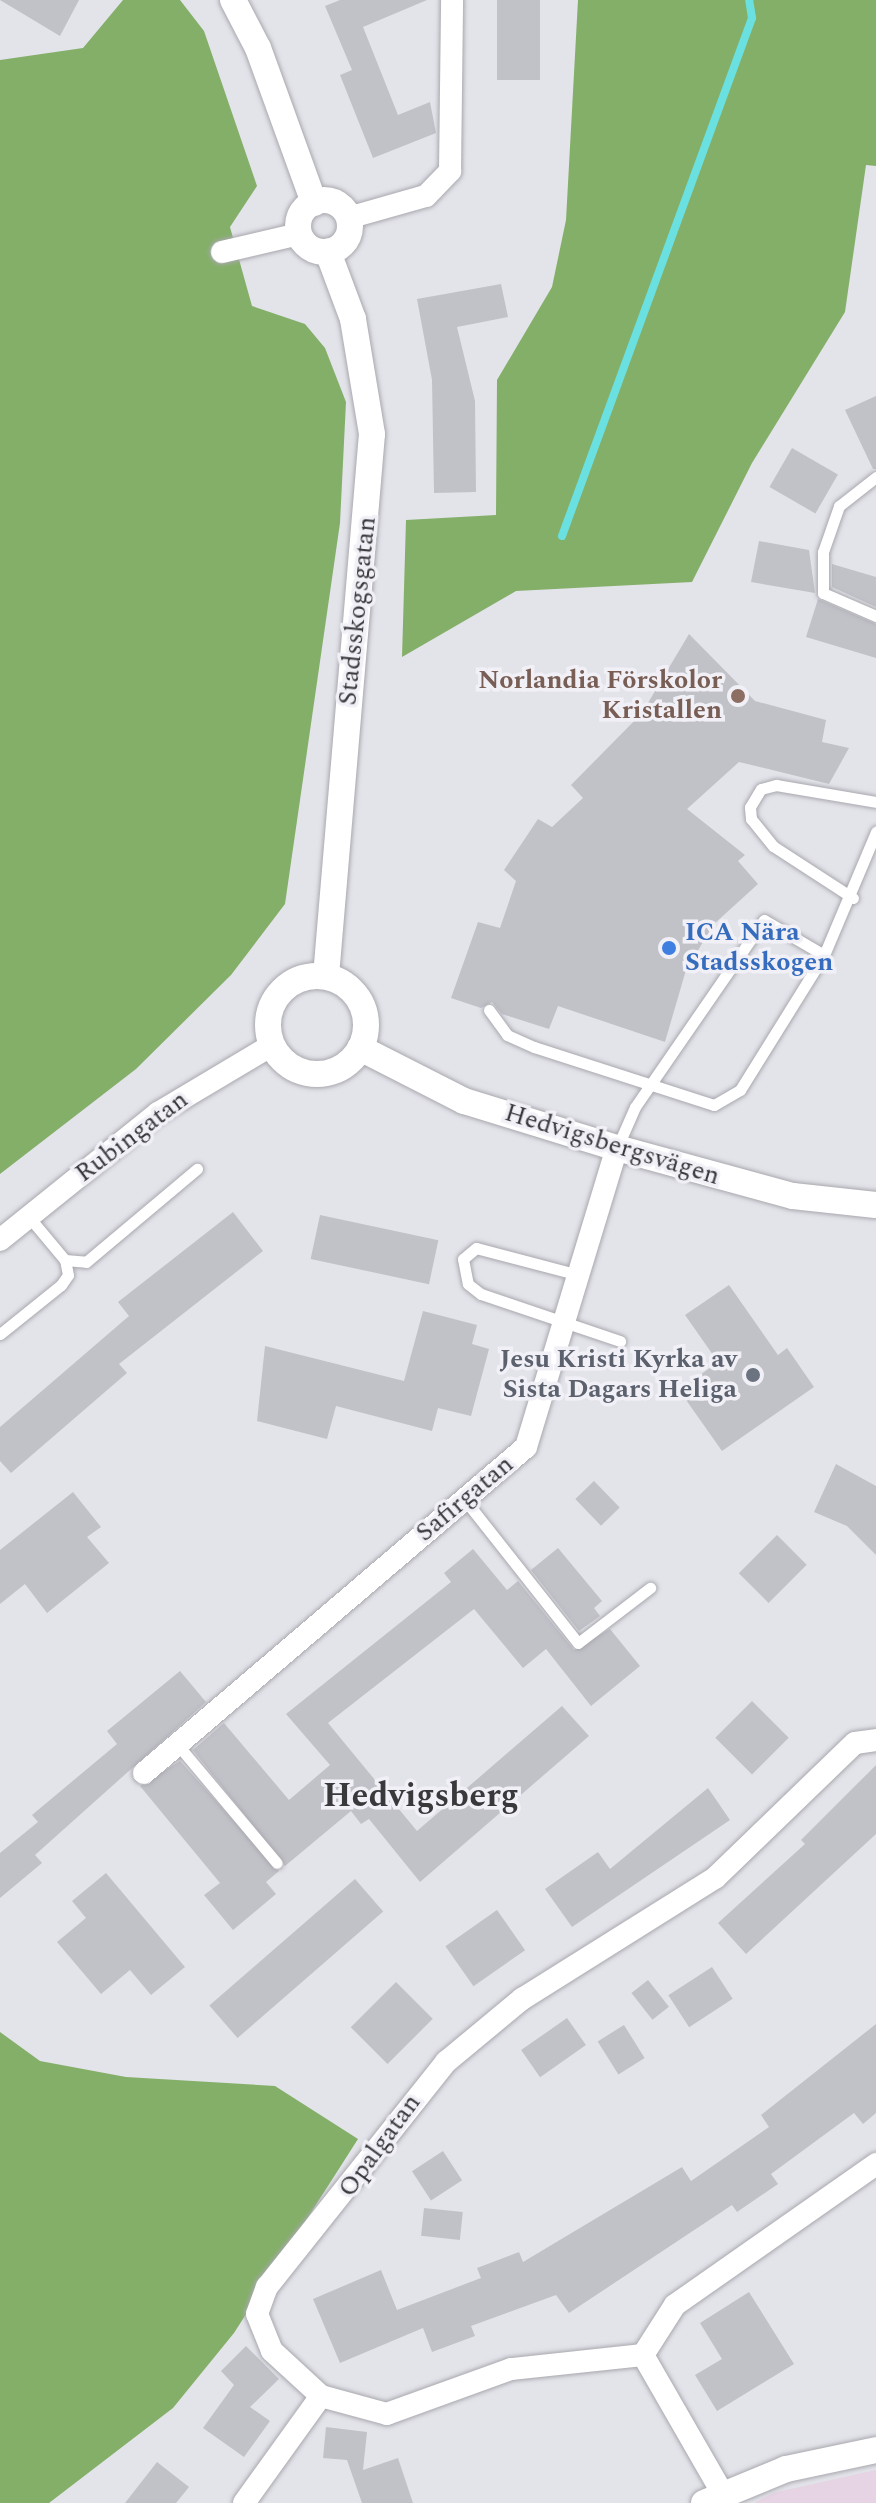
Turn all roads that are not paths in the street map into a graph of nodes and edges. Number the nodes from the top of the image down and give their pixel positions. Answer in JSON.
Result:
{"nodes":[{"id":1,"x":233,"y":0,"type":"edge"},
{"id":2,"x":452,"y":0,"type":"edge"},
{"id":3,"x":314,"y":203,"type":"junction"},
{"id":4,"x":348,"y":218,"type":"junction"},
{"id":5,"x":299,"y":234,"type":"junction"},
{"id":6,"x":222,"y":252,"type":"dead end"},
{"id":7,"x":328,"y":252,"type":"junction"},
{"id":8,"x":876,"y":477,"type":"edge"},
{"id":9,"x":876,"y":616,"type":"edge"},
{"id":10,"x":876,"y":802,"type":"edge"},
{"id":11,"x":876,"y":832,"type":"edge"},
{"id":12,"x":853,"y":898,"type":"junction"},
{"id":13,"x":824,"y":955,"type":"junction"},
{"id":14,"x":326,"y":976,"type":"junction"},
{"id":15,"x":489,"y":1010,"type":"dead end"},
{"id":16,"x":272,"y":1045,"type":"junction"},
{"id":17,"x":360,"y":1048,"type":"junction"},
{"id":18,"x":650,"y":1087,"type":"junction"},
{"id":19,"x":617,"y":1148,"type":"junction"},
{"id":20,"x":197,"y":1169,"type":"dead end"},
{"id":21,"x":876,"y":1205,"type":"edge"},
{"id":22,"x":29,"y":1217,"type":"junction"},
{"id":23,"x":0,"y":1240,"type":"edge"},
{"id":24,"x":65,"y":1260,"type":"junction"},
{"id":25,"x":579,"y":1275,"type":"junction"},
{"id":26,"x":564,"y":1323,"type":"junction"},
{"id":27,"x":0,"y":1334,"type":"edge"},
{"id":28,"x":620,"y":1341,"type":"dead end"},
{"id":29,"x":465,"y":1500,"type":"junction"},
{"id":30,"x":650,"y":1588,"type":"dead end"},
{"id":31,"x":876,"y":1740,"type":"edge"},
{"id":32,"x":172,"y":1749,"type":"junction"},
{"id":33,"x":144,"y":1773,"type":"dead end"},
{"id":34,"x":277,"y":1863,"type":"dead end"},
{"id":35,"x":876,"y":2164,"type":"edge"},
{"id":36,"x":643,"y":2355,"type":"junction"},
{"id":37,"x":321,"y":2396,"type":"junction"},
{"id":38,"x":876,"y":2450,"type":"edge"},
{"id":39,"x":714,"y":2499,"type":"edge"},
{"id":40,"x":244,"y":2503,"type":"edge"}],
"edges":[{"from":1,"to":3,"type":"street"},
{"from":2,"to":4,"type":"street"},
{"from":3,"to":4,"type":"street"},
{"from":3,"to":5,"type":"street"},
{"from":4,"to":7,"type":"street"},
{"from":5,"to":6,"type":"street"},
{"from":5,"to":7,"type":"street"},
{"from":7,"to":14,"type":"street","name":"Stadsskogsgatan"},
{"from":8,"to":9,"type":"lane"},
{"from":10,"to":12,"type":"lane"},
{"from":11,"to":12,"type":"lane"},
{"from":12,"to":13,"type":"lane"},
{"from":13,"to":18,"type":"lane"},
{"from":13,"to":18,"type":"lane"},
{"from":14,"to":16,"type":"street"},
{"from":14,"to":17,"type":"street"},
{"from":15,"to":18,"type":"lane"},
{"from":16,"to":17,"type":"street"},
{"from":16,"to":22,"type":"street","name":"Rubingatan"},
{"from":17,"to":19,"type":"street","name":"Hedvigsbergsvägen"},
{"from":18,"to":19,"type":"lane"},
{"from":19,"to":21,"type":"street","name":"Hedvigsbergsvägen"},
{"from":19,"to":25,"type":"street","name":"Safirgatan"},
{"from":20,"to":24,"type":"lane"},
{"from":22,"to":23,"type":"street","name":"Rubingatan"},
{"from":22,"to":24,"type":"lane"},
{"from":24,"to":27,"type":"lane"},
{"from":25,"to":26,"type":"street","name":"Safirgatan"},
{"from":25,"to":26,"type":"lane"},
{"from":26,"to":28,"type":"lane"},
{"from":26,"to":29,"type":"street","name":"Safirgatan"},
{"from":29,"to":30,"type":"lane"},
{"from":29,"to":32,"type":"street","name":"Safirgatan"},
{"from":31,"to":37,"type":"street","name":"Opalgatan"},
{"from":32,"to":33,"type":"street","name":"Safirgatan"},
{"from":32,"to":34,"type":"lane"},
{"from":35,"to":36,"type":"street"},
{"from":36,"to":37,"type":"street","name":"Opalgatan"},
{"from":36,"to":39,"type":"street"},
{"from":37,"to":40,"type":"street"},
{"from":38,"to":39,"type":"street"}]}
